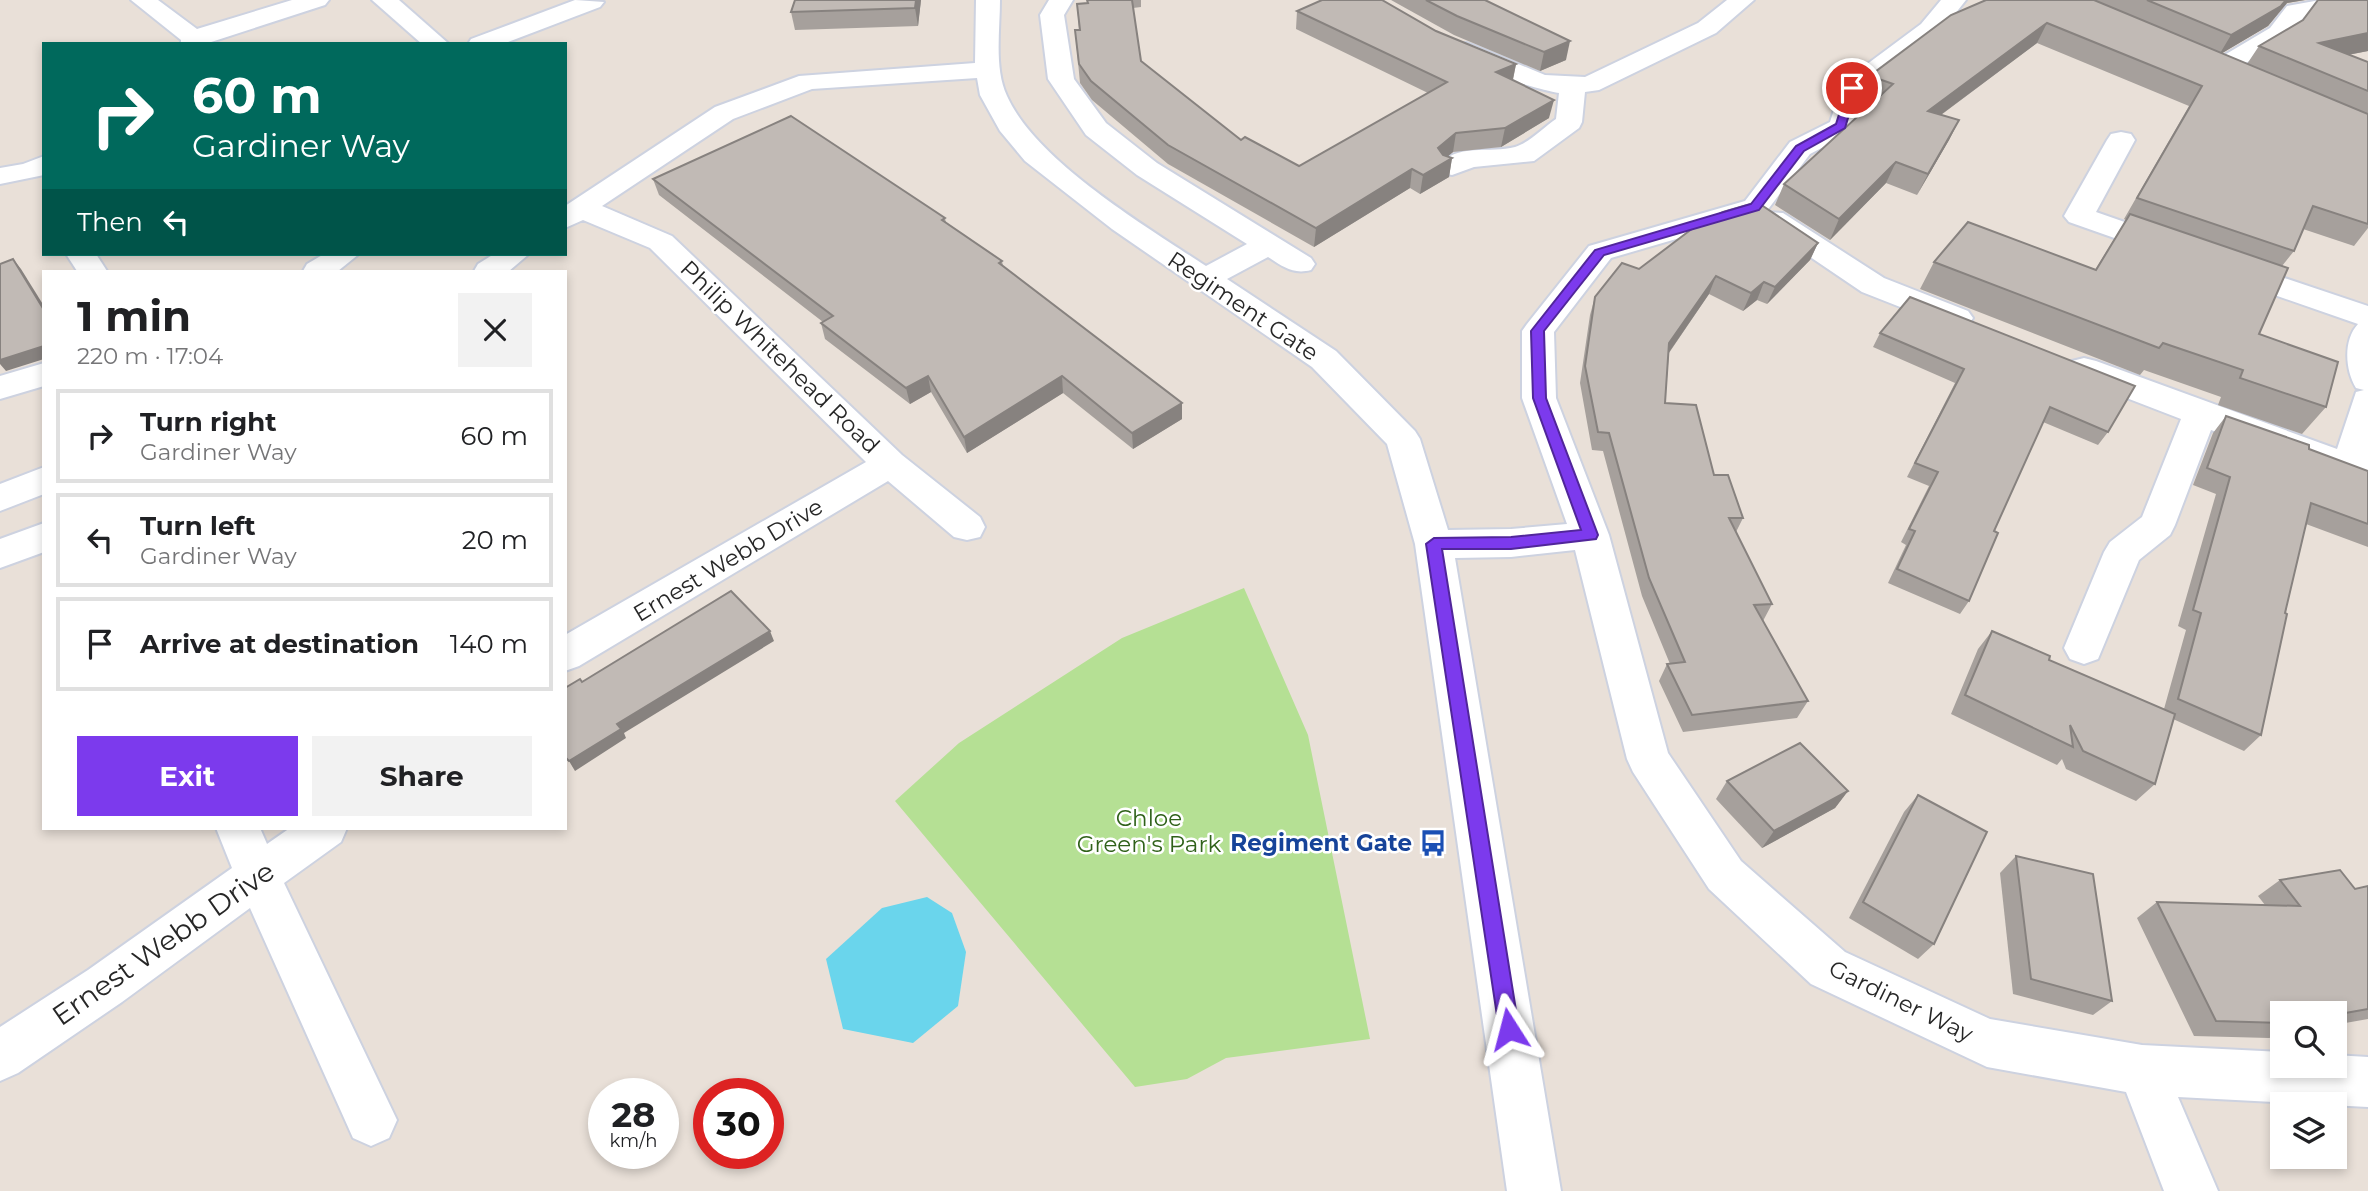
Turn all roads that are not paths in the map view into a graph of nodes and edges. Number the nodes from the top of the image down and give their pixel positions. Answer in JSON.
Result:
{"nodes":[{"id":1,"x":143,"y":0,"type":"edge"},
{"id":2,"x":317,"y":0,"type":"edge"},
{"id":3,"x":384,"y":0,"type":"edge"},
{"id":4,"x":988,"y":0,"type":"edge"},
{"id":5,"x":1061,"y":0,"type":"edge"},
{"id":6,"x":1742,"y":0,"type":"edge"},
{"id":7,"x":1954,"y":0,"type":"edge"},
{"id":8,"x":592,"y":2,"type":"dead end"},
{"id":9,"x":2328,"y":6,"type":"edge"},
{"id":10,"x":193,"y":41,"type":"edge"},
{"id":11,"x":435,"y":42,"type":"edge"},
{"id":12,"x":485,"y":42,"type":"edge"},
{"id":13,"x":1444,"y":42,"type":"edge"},
{"id":14,"x":2196,"y":57,"type":"edge"},
{"id":15,"x":2220,"y":68,"type":"junction"},
{"id":16,"x":988,"y":70,"type":"junction"},
{"id":17,"x":2245,"y":78,"type":"edge"},
{"id":18,"x":1573,"y":87,"type":"junction"},
{"id":19,"x":2122,"y":140,"type":"dead end"},
{"id":20,"x":1452,"y":167,"type":"edge"},
{"id":21,"x":39,"y":175,"type":"edge"},
{"id":22,"x":0,"y":176,"type":"edge"},
{"id":23,"x":1755,"y":207,"type":"junction"},
{"id":24,"x":573,"y":214,"type":"edge"},
{"id":25,"x":1269,"y":244,"type":"junction"},
{"id":26,"x":341,"y":256,"type":"edge"},
{"id":27,"x":511,"y":256,"type":"edge"},
{"id":28,"x":1300,"y":264,"type":"dead end"},
{"id":29,"x":320,"y":270,"type":"edge"},
{"id":30,"x":490,"y":270,"type":"edge"},
{"id":31,"x":1203,"y":281,"type":"junction"},
{"id":32,"x":2368,"y":317,"type":"edge"},
{"id":33,"x":1986,"y":330,"type":"edge"},
{"id":34,"x":2368,"y":332,"type":"edge"},
{"id":35,"x":2061,"y":359,"type":"edge"},
{"id":36,"x":42,"y":374,"type":"edge"},
{"id":37,"x":2368,"y":380,"type":"edge"},
{"id":38,"x":0,"y":388,"type":"edge"},
{"id":39,"x":2368,"y":400,"type":"edge"},
{"id":40,"x":2200,"y":414,"type":"junction"},
{"id":41,"x":890,"y":464,"type":"junction"},
{"id":42,"x":2358,"y":470,"type":"edge"},
{"id":43,"x":42,"y":481,"type":"edge"},
{"id":44,"x":0,"y":498,"type":"edge"},
{"id":45,"x":967,"y":527,"type":"dead end"},
{"id":46,"x":1590,"y":535,"type":"junction"},
{"id":47,"x":42,"y":538,"type":"edge"},
{"id":48,"x":1434,"y":544,"type":"junction"},
{"id":49,"x":0,"y":554,"type":"edge"},
{"id":50,"x":2084,"y":648,"type":"dead end"},
{"id":51,"x":567,"y":654,"type":"edge"},
{"id":52,"x":239,"y":830,"type":"edge"},
{"id":53,"x":322,"y":830,"type":"edge"},
{"id":54,"x":258,"y":876,"type":"junction"},
{"id":55,"x":0,"y":1056,"type":"edge"},
{"id":56,"x":2142,"y":1070,"type":"junction"},
{"id":57,"x":2368,"y":1082,"type":"edge"},
{"id":58,"x":371,"y":1120,"type":"dead end"},
{"id":59,"x":1534,"y":1191,"type":"edge"},
{"id":60,"x":2191,"y":1191,"type":"edge"}],
"edges":[{"from":1,"to":10,"type":"street"},
{"from":2,"to":10,"type":"street"},
{"from":3,"to":11,"type":"street"},
{"from":4,"to":16,"type":"street","name":"Regiment Gate"},
{"from":5,"to":25,"type":"street"},
{"from":6,"to":18,"type":"street"},
{"from":7,"to":23,"type":"street"},
{"from":8,"to":12,"type":"street"},
{"from":9,"to":15,"type":"street"},
{"from":13,"to":18,"type":"street"},
{"from":14,"to":15,"type":"street"},
{"from":15,"to":17,"type":"street"},
{"from":16,"to":24,"type":"street"},
{"from":16,"to":31,"type":"street","name":"Regiment Gate"},
{"from":18,"to":20,"type":"street"},
{"from":19,"to":32,"type":"street"},
{"from":21,"to":22,"type":"street"},
{"from":23,"to":33,"type":"street"},
{"from":23,"to":46,"type":"street","name":"Gardiner Way"},
{"from":24,"to":41,"type":"street","name":"Philip Whitehead Road"},
{"from":25,"to":28,"type":"street"},
{"from":25,"to":31,"type":"street"},
{"from":26,"to":29,"type":"street"},
{"from":27,"to":30,"type":"street"},
{"from":31,"to":48,"type":"street","name":"Regiment Gate"},
{"from":34,"to":37,"type":"street"},
{"from":35,"to":40,"type":"street"},
{"from":36,"to":38,"type":"street"},
{"from":39,"to":42,"type":"street"},
{"from":40,"to":42,"type":"street"},
{"from":40,"to":50,"type":"street"},
{"from":41,"to":45,"type":"street","name":"Philip Whitehead Road"},
{"from":41,"to":51,"type":"street","name":"Ernest Webb Drive"},
{"from":43,"to":44,"type":"street"},
{"from":46,"to":48,"type":"street"},
{"from":46,"to":56,"type":"street","name":"Gardiner Way"},
{"from":47,"to":49,"type":"street"},
{"from":48,"to":59,"type":"street","name":"Regiment Gate"},
{"from":52,"to":54,"type":"street"},
{"from":53,"to":54,"type":"street","name":"Ernest Webb Drive"},
{"from":54,"to":55,"type":"street","name":"Ernest Webb Drive"},
{"from":54,"to":58,"type":"street"},
{"from":56,"to":57,"type":"street","name":"Gardiner Way"},
{"from":56,"to":60,"type":"street"}]}
